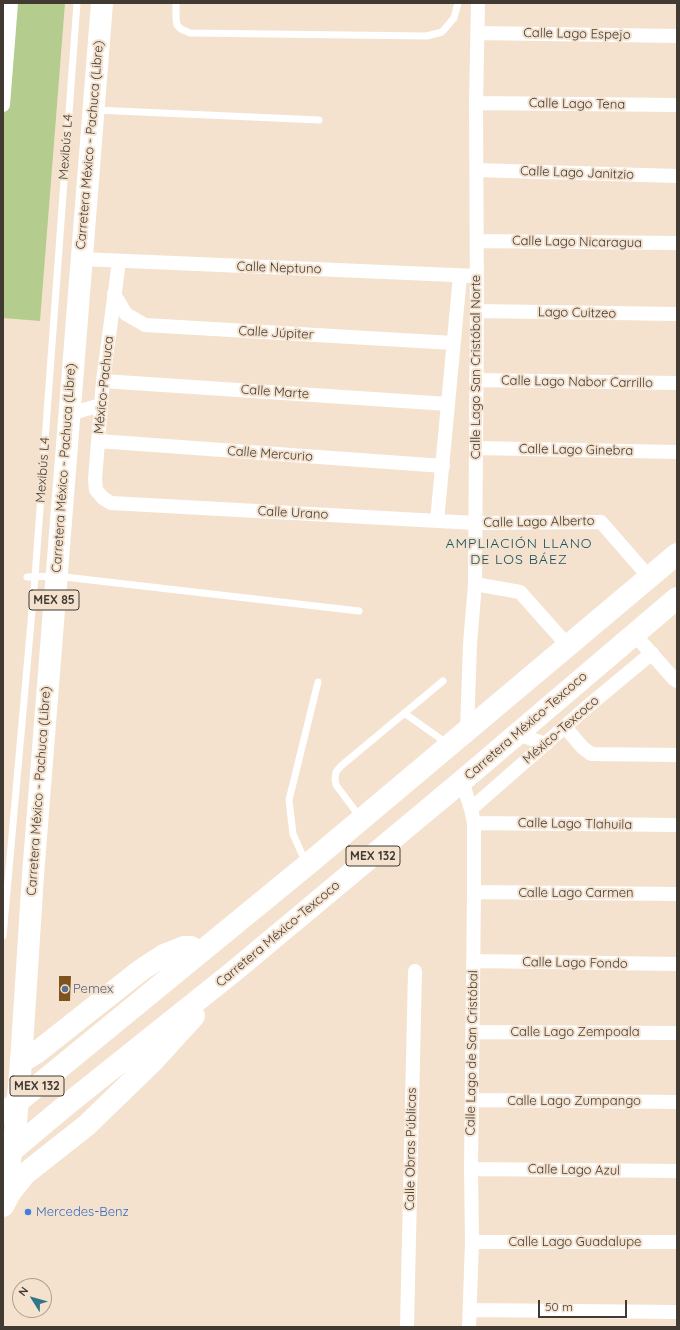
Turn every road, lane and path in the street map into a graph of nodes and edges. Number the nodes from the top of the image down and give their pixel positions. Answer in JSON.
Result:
{"nodes":[{"id":1,"x":11,"y":3,"type":"edge"},
{"id":2,"x":77,"y":3,"type":"edge"},
{"id":3,"x":102,"y":3,"type":"edge"},
{"id":4,"x":176,"y":3,"type":"edge"},
{"id":5,"x":458,"y":3,"type":"edge"},
{"id":6,"x":478,"y":3,"type":"edge"},
{"id":7,"x":477,"y":33,"type":"junction"},
{"id":8,"x":677,"y":36,"type":"edge"},
{"id":9,"x":476,"y":103,"type":"junction"},
{"id":10,"x":3,"y":105,"type":"edge"},
{"id":11,"x":677,"y":105,"type":"edge"},
{"id":12,"x":93,"y":110,"type":"junction"},
{"id":13,"x":319,"y":120,"type":"dead end"},
{"id":14,"x":476,"y":170,"type":"junction"},
{"id":15,"x":677,"y":176,"type":"edge"},
{"id":16,"x":477,"y":241,"type":"junction"},
{"id":17,"x":677,"y":243,"type":"edge"},
{"id":18,"x":81,"y":259,"type":"junction"},
{"id":19,"x":119,"y":261,"type":"junction"},
{"id":20,"x":460,"y":276,"type":"junction"},
{"id":21,"x":477,"y":276,"type":"junction"},
{"id":22,"x":114,"y":294,"type":"junction"},
{"id":23,"x":477,"y":311,"type":"junction"},
{"id":24,"x":677,"y":314,"type":"edge"},
{"id":25,"x":453,"y":344,"type":"junction"},
{"id":26,"x":476,"y":380,"type":"junction"},
{"id":27,"x":103,"y":381,"type":"junction"},
{"id":28,"x":677,"y":383,"type":"edge"},
{"id":29,"x":448,"y":404,"type":"junction"},
{"id":30,"x":101,"y":405,"type":"junction"},
{"id":31,"x":69,"y":414,"type":"junction"},
{"id":32,"x":98,"y":441,"type":"junction"},
{"id":33,"x":476,"y":448,"type":"junction"},
{"id":34,"x":677,"y":452,"type":"edge"},
{"id":35,"x":443,"y":466,"type":"junction"},
{"id":36,"x":111,"y":503,"type":"joint"},
{"id":37,"x":437,"y":521,"type":"junction"},
{"id":38,"x":475,"y":523,"type":"junction"},
{"id":39,"x":677,"y":554,"type":"edge"},
{"id":40,"x":46,"y":576,"type":"junction"},
{"id":41,"x":27,"y":577,"type":"dead end"},
{"id":42,"x":649,"y":577,"type":"junction"},
{"id":43,"x":474,"y":584,"type":"junction"},
{"id":44,"x":677,"y":598,"type":"edge"},
{"id":45,"x":358,"y":611,"type":"dead end"},
{"id":46,"x":634,"y":634,"type":"junction"},
{"id":47,"x":568,"y":646,"type":"junction"},
{"id":48,"x":652,"y":653,"type":"junction"},
{"id":49,"x":443,"y":681,"type":"dead end"},
{"id":50,"x":677,"y":681,"type":"edge"},
{"id":51,"x":318,"y":682,"type":"dead end"},
{"id":52,"x":569,"y":689,"type":"junction"},
{"id":53,"x":587,"y":707,"type":"junction"},
{"id":54,"x":404,"y":713,"type":"junction"},
{"id":55,"x":566,"y":727,"type":"junction"},
{"id":56,"x":467,"y":731,"type":"junction"},
{"id":57,"x":518,"y":734,"type":"junction"},
{"id":58,"x":546,"y":744,"type":"junction"},
{"id":59,"x":450,"y":746,"type":"junction"},
{"id":60,"x":677,"y":755,"type":"edge"},
{"id":61,"x":462,"y":781,"type":"junction"},
{"id":62,"x":473,"y":816,"type":"junction"},
{"id":63,"x":362,"y":819,"type":"junction"},
{"id":64,"x":677,"y":825,"type":"edge"},
{"id":65,"x":307,"y":865,"type":"junction"},
{"id":66,"x":474,"y":892,"type":"junction"},
{"id":67,"x":677,"y":894,"type":"edge"},
{"id":68,"x":3,"y":936,"type":"edge"},
{"id":69,"x":200,"y":952,"type":"junction"},
{"id":70,"x":474,"y":961,"type":"junction"},
{"id":71,"x":677,"y":964,"type":"edge"},
{"id":72,"x":415,"y":971,"type":"dead end"},
{"id":73,"x":220,"y":982,"type":"junction"},
{"id":74,"x":473,"y":1032,"type":"junction"},
{"id":75,"x":677,"y":1033,"type":"edge"},
{"id":76,"x":21,"y":1062,"type":"junction"},
{"id":77,"x":472,"y":1100,"type":"junction"},
{"id":78,"x":677,"y":1102,"type":"edge"},
{"id":79,"x":3,"y":1114,"type":"edge"},
{"id":80,"x":3,"y":1158,"type":"edge"},
{"id":81,"x":471,"y":1169,"type":"junction"},
{"id":82,"x":677,"y":1171,"type":"edge"},
{"id":83,"x":3,"y":1196,"type":"edge"},
{"id":84,"x":3,"y":1206,"type":"edge"},
{"id":85,"x":472,"y":1242,"type":"junction"},
{"id":86,"x":677,"y":1242,"type":"edge"},
{"id":87,"x":471,"y":1310,"type":"junction"},
{"id":88,"x":677,"y":1312,"type":"edge"},
{"id":89,"x":407,"y":1327,"type":"edge"},
{"id":90,"x":469,"y":1327,"type":"edge"}],
"edges":[{"from":1,"to":10,"type":"street"},
{"from":2,"to":40,"type":"lane","name":"Mexibús L4"},
{"from":3,"to":12,"type":"main road","name":"Carretera México - Pachuca (Libre)","number":"MEX 85"},
{"from":4,"to":5,"type":"lane"},
{"from":6,"to":7,"type":"street","name":"Calle Lago San Cristóbal Norte"},
{"from":7,"to":8,"type":"street","name":"Calle Lago Espejo"},
{"from":7,"to":9,"type":"street","name":"Calle Lago San Cristóbal Norte"},
{"from":9,"to":11,"type":"street","name":"Calle Lago Tena"},
{"from":9,"to":14,"type":"street","name":"Calle Lago San Cristóbal Norte"},
{"from":12,"to":13,"type":"lane"},
{"from":12,"to":18,"type":"main road","name":"Carretera México - Pachuca (Libre)","number":"MEX 85"},
{"from":14,"to":15,"type":"street","name":"Calle Lago Janitzio"},
{"from":14,"to":16,"type":"street","name":"Calle Lago San Cristóbal Norte"},
{"from":16,"to":17,"type":"street","name":"Calle Lago Nicaragua"},
{"from":16,"to":21,"type":"street","name":"Calle Lago San Cristóbal Norte"},
{"from":18,"to":19,"type":"street","name":"Calle Neptuno"},
{"from":18,"to":31,"type":"main road","name":"Carretera México - Pachuca (Libre)","number":"MEX 85"},
{"from":19,"to":20,"type":"street","name":"Calle Neptuno"},
{"from":19,"to":22,"type":"street","name":"México-Pachuca"},
{"from":20,"to":21,"type":"street","name":"Calle Neptuno"},
{"from":20,"to":25,"type":"street","name":"Calle Lago San Cristóbal Norte"},
{"from":21,"to":23,"type":"street","name":"Calle Lago San Cristóbal Norte"},
{"from":22,"to":25,"type":"street","name":"Calle Júpiter"},
{"from":22,"to":27,"type":"street","name":"México-Pachuca"},
{"from":23,"to":24,"type":"street","name":"Lago Cuitzeo"},
{"from":23,"to":26,"type":"street","name":"Calle Lago San Cristóbal Norte"},
{"from":25,"to":29,"type":"street","name":"Calle Lago San Cristóbal Norte"},
{"from":26,"to":28,"type":"street","name":"Calle Lago Nabor Carrillo"},
{"from":26,"to":33,"type":"street","name":"Calle Lago San Cristóbal Norte"},
{"from":27,"to":29,"type":"street","name":"Calle Marte"},
{"from":27,"to":30,"type":"street","name":"México-Pachuca"},
{"from":29,"to":35,"type":"street","name":"Calle Lago San Cristóbal Norte"},
{"from":30,"to":31,"type":"street"},
{"from":30,"to":32,"type":"street","name":"México-Pachuca"},
{"from":31,"to":40,"type":"main road","name":"Carretera México - Pachuca (Libre)","number":"MEX 85"},
{"from":32,"to":35,"type":"street","name":"Calle Mercurio"},
{"from":32,"to":36,"type":"street","name":"México-Pachuca"},
{"from":33,"to":34,"type":"street","name":"Calle Lago Ginebra"},
{"from":33,"to":38,"type":"street","name":"Calle Lago San Cristóbal Norte"},
{"from":35,"to":37,"type":"street","name":"Calle Lago San Cristóbal Norte"},
{"from":36,"to":37,"type":"street","name":"Calle Urano"},
{"from":37,"to":38,"type":"street","name":"Calle Urano"},
{"from":38,"to":42,"type":"street","name":"Calle Lago Alberto"},
{"from":38,"to":43,"type":"street","name":"Calle Lago San Cristóbal Norte"},
{"from":39,"to":42,"type":"main road","number":"MEX 132"},
{"from":40,"to":41,"type":"lane"},
{"from":40,"to":45,"type":"lane"},
{"from":40,"to":68,"type":"lane","name":"Mexibús L4"},
{"from":40,"to":76,"type":"main road","name":"Carretera México - Pachuca (Libre)","number":"MEX 85"},
{"from":42,"to":47,"type":"main road","number":"MEX 132"},
{"from":43,"to":47,"type":"street"},
{"from":43,"to":56,"type":"street","name":"Calle Lago San Cristóbal Norte"},
{"from":44,"to":46,"type":"main road","name":"Carretera México-Texcoco","number":"MEX 132"},
{"from":46,"to":48,"type":"street"},
{"from":46,"to":52,"type":"main road","name":"Carretera México-Texcoco","number":"MEX 132"},
{"from":47,"to":56,"type":"main road","number":"MEX 132"},
{"from":48,"to":50,"type":"street"},
{"from":48,"to":53,"type":"street","name":"México-Texcoco"},
{"from":49,"to":54,"type":"lane"},
{"from":51,"to":65,"type":"lane"},
{"from":52,"to":53,"type":"street"},
{"from":52,"to":57,"type":"main road","name":"Carretera México-Texcoco","number":"MEX 132"},
{"from":53,"to":55,"type":"street","name":"México-Texcoco"},
{"from":54,"to":59,"type":"lane"},
{"from":54,"to":63,"type":"lane"},
{"from":55,"to":58,"type":"street","name":"México-Texcoco"},
{"from":55,"to":60,"type":"street"},
{"from":56,"to":59,"type":"main road","number":"MEX 132"},
{"from":57,"to":58,"type":"street"},
{"from":57,"to":61,"type":"main road","name":"Carretera México-Texcoco","number":"MEX 132"},
{"from":58,"to":62,"type":"street","name":"México-Texcoco"},
{"from":59,"to":63,"type":"main road","number":"MEX 132"},
{"from":61,"to":62,"type":"street","name":"Calle Lago de San Cristóbal"},
{"from":61,"to":73,"type":"main road","name":"Carretera México-Texcoco","number":"MEX 132"},
{"from":62,"to":64,"type":"street","name":"Calle Lago Tlahuila"},
{"from":62,"to":66,"type":"street","name":"Calle Lago de San Cristóbal"},
{"from":63,"to":65,"type":"main road","number":"MEX 132"},
{"from":65,"to":69,"type":"main road","number":"MEX 132"},
{"from":66,"to":67,"type":"street","name":"Calle Lago Carmen"},
{"from":66,"to":70,"type":"street","name":"Calle Lago de San Cristóbal"},
{"from":69,"to":76,"type":"main road"},
{"from":69,"to":79,"type":"main road","number":"MEX 132"},
{"from":70,"to":71,"type":"street","name":"Calle Lago Fondo"},
{"from":70,"to":74,"type":"street","name":"Calle Lago de San Cristóbal"},
{"from":72,"to":89,"type":"street","name":"Calle Obras Públicas"},
{"from":73,"to":80,"type":"main road","name":"Carretera México-Texcoco","number":"MEX 132"},
{"from":73,"to":84,"type":"main road"},
{"from":74,"to":75,"type":"street","name":"Calle Lago Zempoala"},
{"from":74,"to":77,"type":"street","name":"Calle Lago de San Cristóbal"},
{"from":76,"to":83,"type":"main road","name":"Carretera México - Pachuca (Libre)","number":"MEX 85"},
{"from":77,"to":78,"type":"street","name":"Calle Lago Zumpango"},
{"from":77,"to":81,"type":"street","name":"Calle Lago de San Cristóbal"},
{"from":81,"to":82,"type":"street","name":"Calle Lago Azul"},
{"from":81,"to":85,"type":"street","name":"Calle Lago de San Cristóbal"},
{"from":85,"to":86,"type":"street","name":"Calle Lago Guadalupe"},
{"from":85,"to":87,"type":"street","name":"Calle Lago de San Cristóbal"},
{"from":87,"to":88,"type":"street"},
{"from":87,"to":90,"type":"street","name":"Calle Lago de San Cristóbal"}]}
